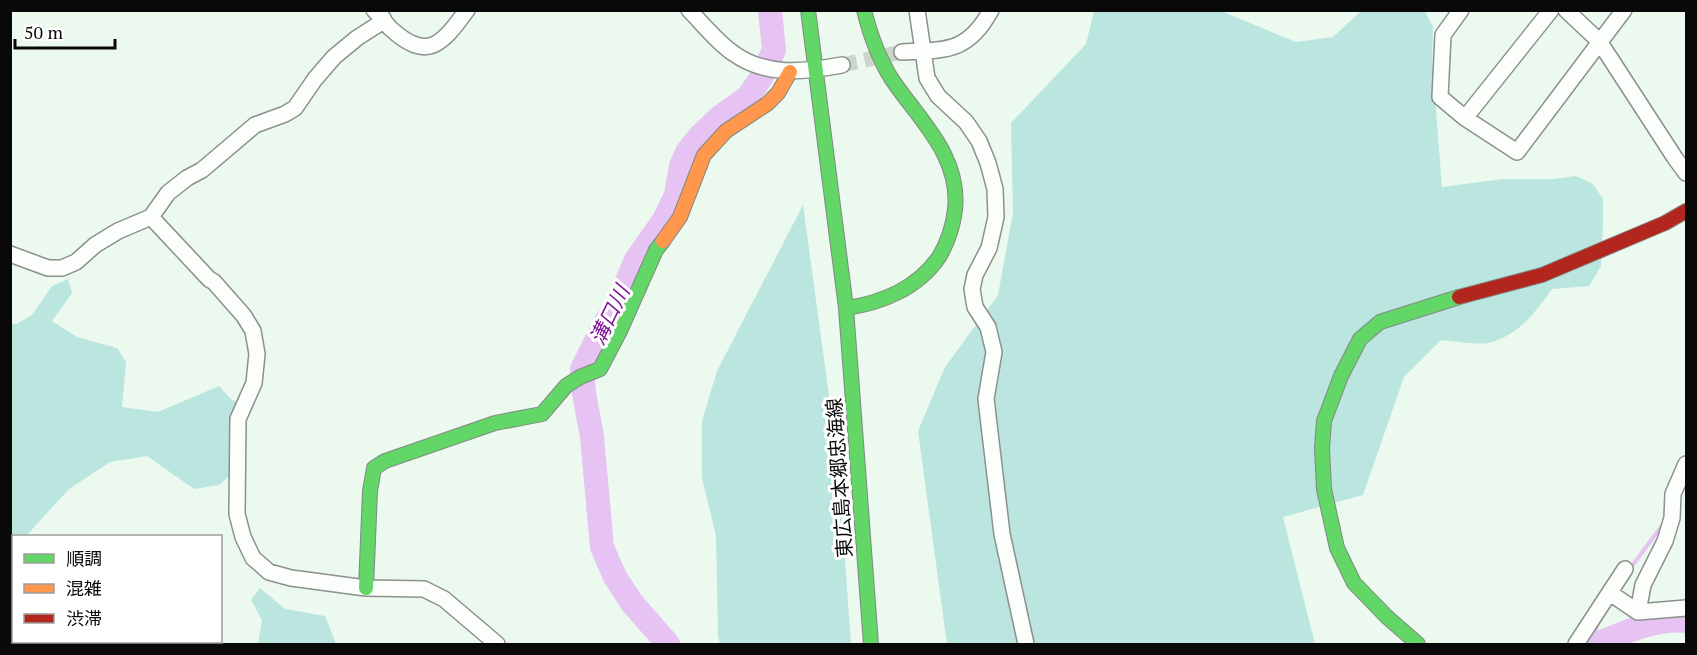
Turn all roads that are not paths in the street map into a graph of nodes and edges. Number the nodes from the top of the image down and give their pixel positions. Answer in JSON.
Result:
{"nodes":[{"id":1,"x":467,"y":10,"type":"edge"},
{"id":2,"x":689,"y":10,"type":"edge"},
{"id":3,"x":808,"y":10,"type":"edge"},
{"id":4,"x":864,"y":10,"type":"edge"},
{"id":5,"x":917,"y":10,"type":"edge"},
{"id":6,"x":992,"y":10,"type":"edge"},
{"id":7,"x":1461,"y":10,"type":"edge"},
{"id":8,"x":1551,"y":10,"type":"edge"},
{"id":9,"x":1566,"y":10,"type":"edge"},
{"id":10,"x":1624,"y":10,"type":"edge"},
{"id":11,"x":378,"y":14,"type":"edge"},
{"id":12,"x":1599,"y":41,"type":"junction"},
{"id":13,"x":923,"y":51,"type":"junction"},
{"id":14,"x":902,"y":52,"type":"tunnel mouth"},
{"id":15,"x":842,"y":65,"type":"tunnel mouth"},
{"id":16,"x":816,"y":70,"type":"junction"},
{"id":17,"x":785,"y":72,"type":"junction"},
{"id":18,"x":1465,"y":118,"type":"junction"},
{"id":19,"x":1686,"y":173,"type":"edge"},
{"id":20,"x":1686,"y":211,"type":"edge"},
{"id":21,"x":151,"y":217,"type":"junction"},
{"id":22,"x":10,"y":254,"type":"edge"},
{"id":23,"x":846,"y":308,"type":"junction"},
{"id":24,"x":1686,"y":464,"type":"edge"},
{"id":25,"x":1625,"y":569,"type":"dead end"},
{"id":26,"x":366,"y":588,"type":"junction"},
{"id":27,"x":1612,"y":595,"type":"junction"},
{"id":28,"x":1686,"y":608,"type":"edge"},
{"id":29,"x":1633,"y":609,"type":"junction"},
{"id":30,"x":497,"y":645,"type":"edge"},
{"id":31,"x":871,"y":645,"type":"edge"},
{"id":32,"x":1026,"y":645,"type":"edge"},
{"id":33,"x":1418,"y":645,"type":"edge"},
{"id":34,"x":1576,"y":645,"type":"edge"}],
"edges":[{"from":1,"to":11,"type":"street"},
{"from":2,"to":17,"type":"street"},
{"from":3,"to":16,"type":"main road","name":"東広島本郷忠海線"},
{"from":4,"to":23,"type":"main road"},
{"from":5,"to":13,"type":"street"},
{"from":6,"to":13,"type":"street"},
{"from":7,"to":18,"type":"street"},
{"from":8,"to":18,"type":"street"},
{"from":9,"to":12,"type":"street"},
{"from":10,"to":12,"type":"street"},
{"from":11,"to":21,"type":"street"},
{"from":12,"to":18,"type":"street"},
{"from":12,"to":19,"type":"street"},
{"from":13,"to":14,"type":"street"},
{"from":13,"to":32,"type":"street"},
{"from":15,"to":16,"type":"street"},
{"from":16,"to":17,"type":"street"},
{"from":16,"to":23,"type":"main road","name":"東広島本郷忠海線"},
{"from":17,"to":26,"type":"main road"},
{"from":20,"to":33,"type":"main road"},
{"from":21,"to":22,"type":"street"},
{"from":21,"to":26,"type":"street"},
{"from":23,"to":31,"type":"main road","name":"東広島本郷忠海線"},
{"from":24,"to":29,"type":"street"},
{"from":25,"to":27,"type":"street"},
{"from":26,"to":30,"type":"street"},
{"from":27,"to":29,"type":"street"},
{"from":27,"to":34,"type":"street"},
{"from":28,"to":29,"type":"street"}]}
